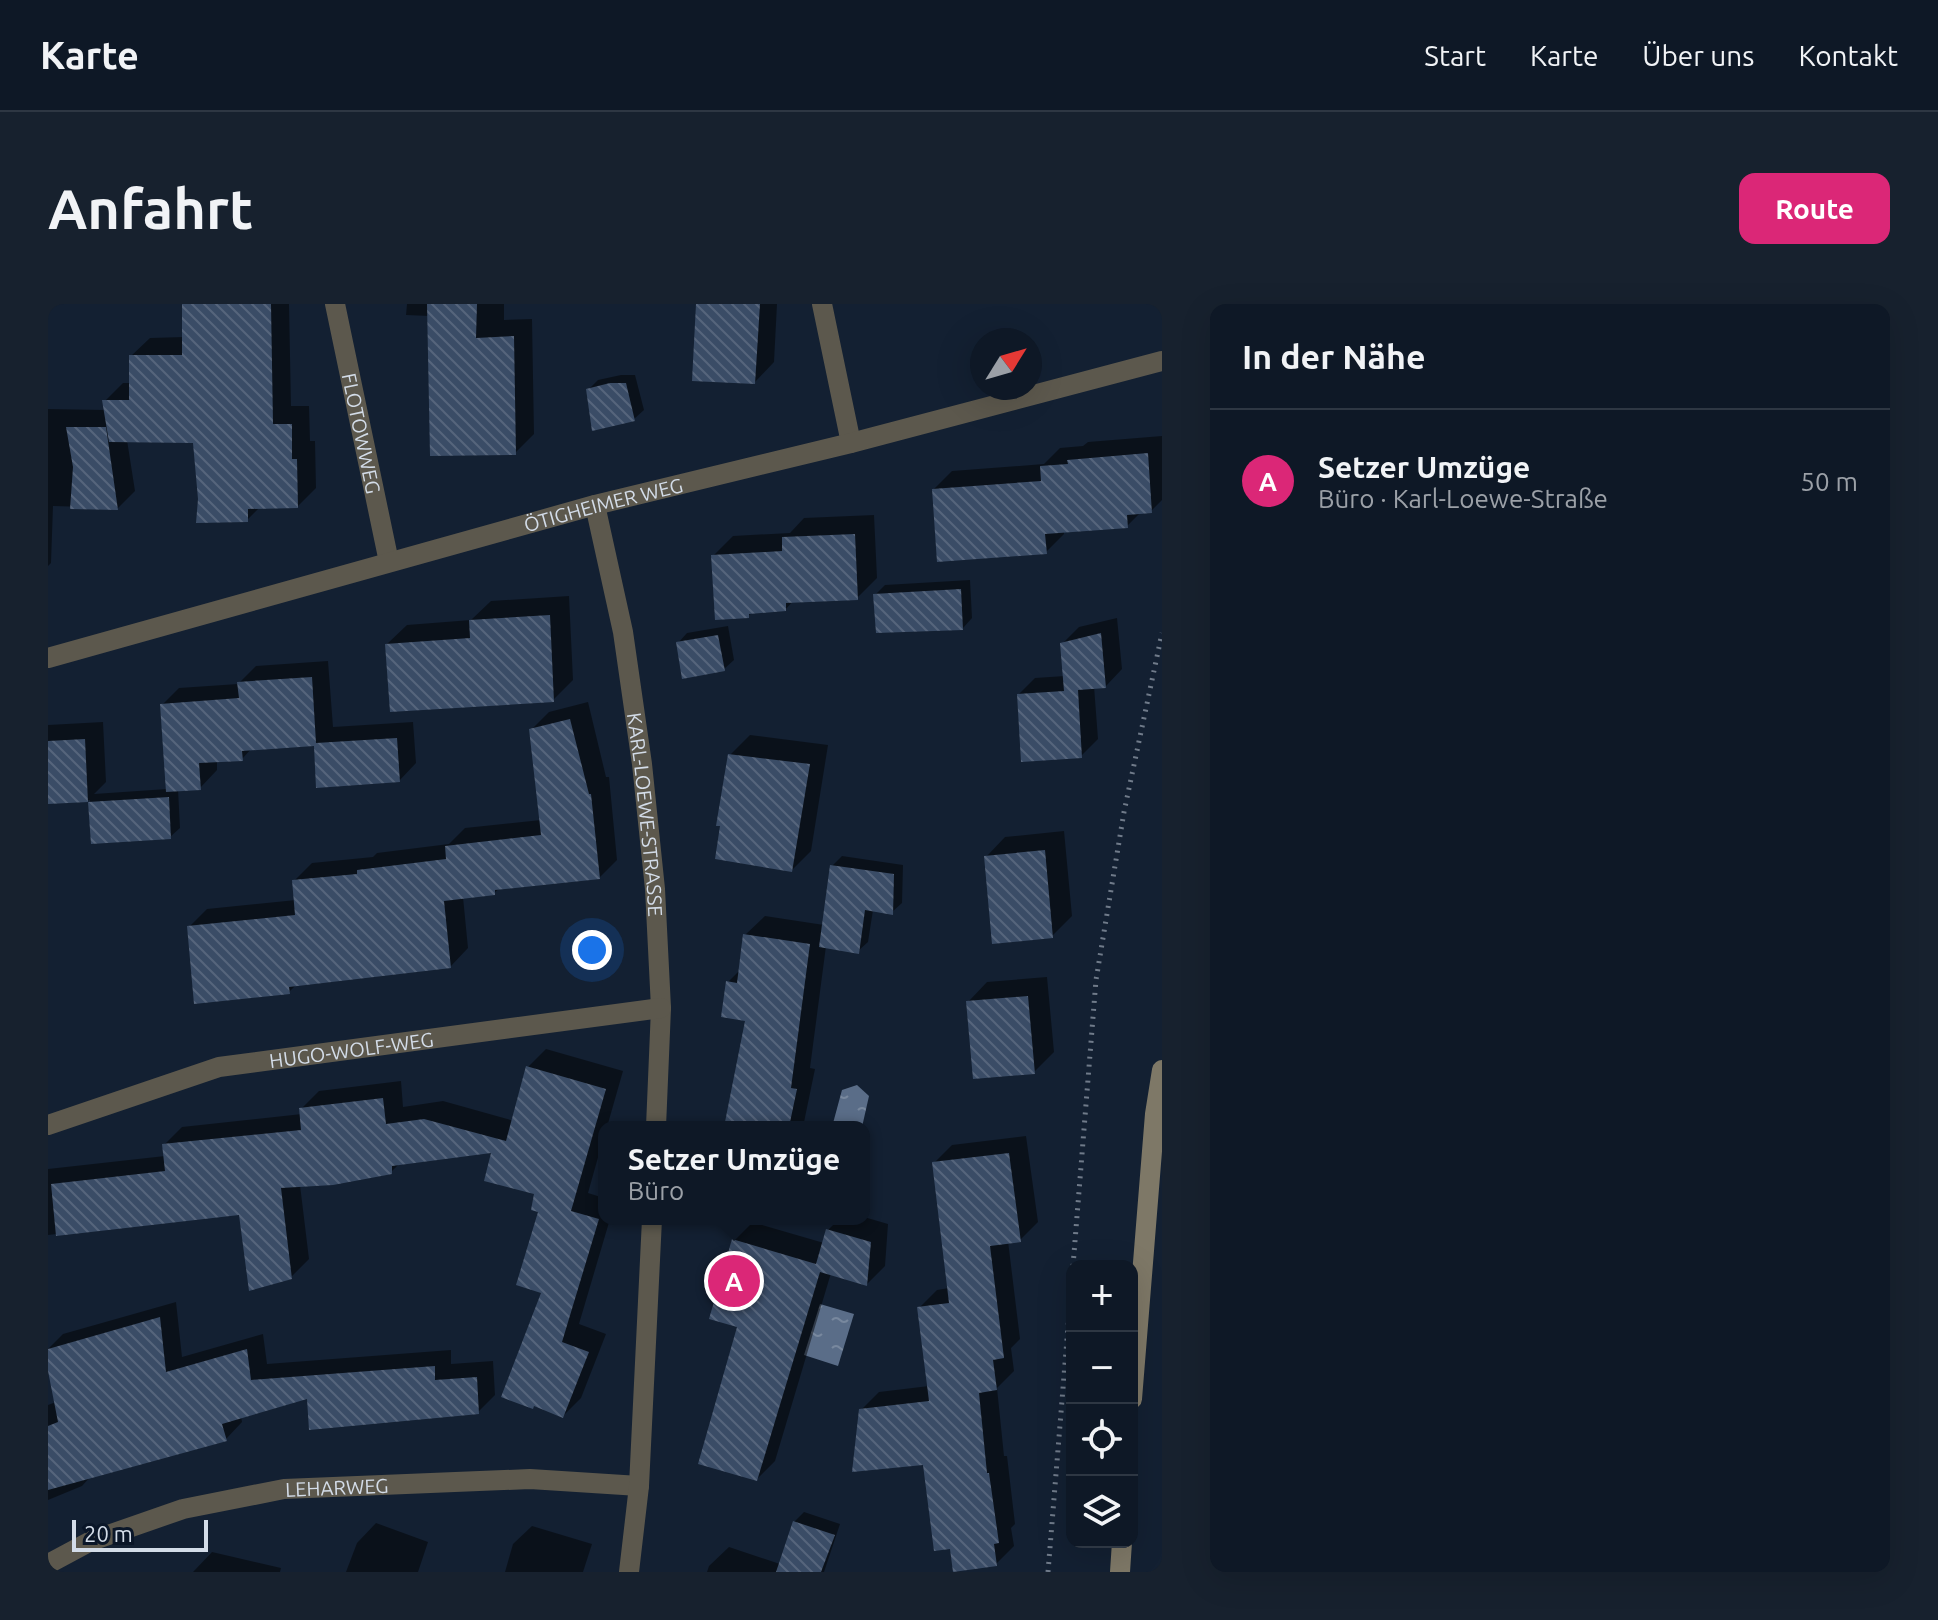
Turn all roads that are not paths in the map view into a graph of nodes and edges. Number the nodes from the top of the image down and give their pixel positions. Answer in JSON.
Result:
{"nodes":[{"id":1,"x":335,"y":304,"type":"edge"},
{"id":2,"x":822,"y":304,"type":"edge"},
{"id":3,"x":1162,"y":361,"type":"edge"},
{"id":4,"x":851,"y":443,"type":"junction"},
{"id":5,"x":595,"y":505,"type":"junction"},
{"id":6,"x":389,"y":562,"type":"junction"},
{"id":7,"x":48,"y":658,"type":"edge"},
{"id":8,"x":661,"y":1008,"type":"junction"},
{"id":9,"x":1162,"y":1070,"type":"edge"},
{"id":10,"x":656,"y":1121,"type":"edge"},
{"id":11,"x":48,"y":1125,"type":"edge"},
{"id":12,"x":652,"y":1225,"type":"edge"},
{"id":13,"x":1137,"y":1332,"type":"edge"},
{"id":14,"x":639,"y":1486,"type":"junction"},
{"id":15,"x":1122,"y":1548,"type":"edge"},
{"id":16,"x":48,"y":1564,"type":"edge"},
{"id":17,"x":629,"y":1572,"type":"edge"},
{"id":18,"x":1120,"y":1572,"type":"edge"}],
"edges":[{"from":1,"to":6,"type":"street","name":"FLOTOWWEG"},
{"from":2,"to":4,"type":"street"},
{"from":3,"to":4,"type":"street","name":"ÖTIGHEIMER WEG"},
{"from":4,"to":5,"type":"street","name":"ÖTIGHEIMER WEG"},
{"from":5,"to":6,"type":"street","name":"ÖTIGHEIMER WEG"},
{"from":5,"to":8,"type":"street","name":"KARL-LOEWE-STRASSE"},
{"from":6,"to":7,"type":"street","name":"ÖTIGHEIMER WEG"},
{"from":8,"to":10,"type":"street","name":"KARL-LOEWE-STRASSE"},
{"from":8,"to":11,"type":"street","name":"HUGO-WOLF-WEG"},
{"from":9,"to":13,"type":"street"},
{"from":12,"to":14,"type":"street"},
{"from":14,"to":16,"type":"street","name":"LEHARWEG"},
{"from":14,"to":17,"type":"street"},
{"from":15,"to":18,"type":"street"}]}
